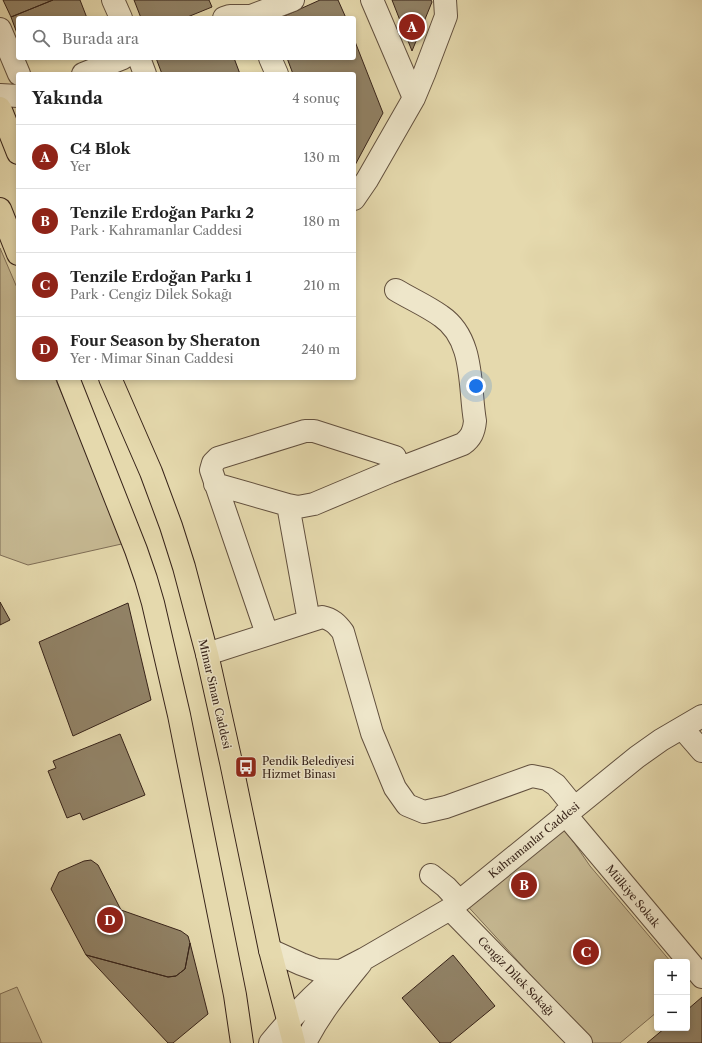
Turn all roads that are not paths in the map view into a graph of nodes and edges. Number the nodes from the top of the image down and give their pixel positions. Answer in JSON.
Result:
{"nodes":[{"id":1,"x":113,"y":0,"type":"edge"},
{"id":2,"x":293,"y":0,"type":"edge"},
{"id":3,"x":372,"y":0,"type":"edge"},
{"id":4,"x":445,"y":0,"type":"edge"},
{"id":5,"x":249,"y":11,"type":"edge"},
{"id":6,"x":120,"y":16,"type":"edge"},
{"id":7,"x":230,"y":16,"type":"edge"},
{"id":8,"x":0,"y":29,"type":"edge"},
{"id":9,"x":118,"y":60,"type":"edge"},
{"id":10,"x":140,"y":60,"type":"edge"},
{"id":11,"x":271,"y":60,"type":"edge"},
{"id":12,"x":17,"y":72,"type":"edge"},
{"id":13,"x":88,"y":72,"type":"edge"},
{"id":14,"x":145,"y":72,"type":"edge"},
{"id":15,"x":276,"y":72,"type":"edge"},
{"id":16,"x":0,"y":95,"type":"edge"},
{"id":17,"x":16,"y":96,"type":"edge"},
{"id":18,"x":414,"y":98,"type":"junction"},
{"id":19,"x":0,"y":108,"type":"edge"},
{"id":20,"x":16,"y":148,"type":"edge"},
{"id":21,"x":356,"y":196,"type":"edge"},
{"id":22,"x":0,"y":209,"type":"edge"},
{"id":23,"x":16,"y":249,"type":"edge"},
{"id":24,"x":396,"y":290,"type":"dead end"},
{"id":25,"x":69,"y":380,"type":"edge"},
{"id":26,"x":111,"y":380,"type":"edge"},
{"id":27,"x":395,"y":457,"type":"dead end"},
{"id":28,"x":215,"y":484,"type":"junction"},
{"id":29,"x":288,"y":505,"type":"junction"},
{"id":30,"x":309,"y":621,"type":"junction"},
{"id":31,"x":267,"y":634,"type":"junction"},
{"id":32,"x":206,"y":654,"type":"junction"},
{"id":33,"x":702,"y":716,"type":"edge"},
{"id":34,"x":682,"y":728,"type":"junction"},
{"id":35,"x":702,"y":751,"type":"edge"},
{"id":36,"x":570,"y":811,"type":"junction"},
{"id":37,"x":431,"y":875,"type":"dead end"},
{"id":38,"x":455,"y":905,"type":"junction"},
{"id":39,"x":270,"y":950,"type":"junction"},
{"id":40,"x":364,"y":959,"type":"junction"},
{"id":41,"x":340,"y":971,"type":"junction"},
{"id":42,"x":702,"y":977,"type":"edge"},
{"id":43,"x":289,"y":1020,"type":"junction"},
{"id":44,"x":242,"y":1043,"type":"edge"},
{"id":45,"x":270,"y":1043,"type":"edge"},
{"id":46,"x":294,"y":1043,"type":"edge"},
{"id":47,"x":305,"y":1043,"type":"edge"},
{"id":48,"x":581,"y":1043,"type":"edge"}],
"edges":[{"from":1,"to":6,"type":"street"},
{"from":2,"to":5,"type":"street"},
{"from":3,"to":18,"type":"street"},
{"from":4,"to":18,"type":"street"},
{"from":5,"to":7,"type":"street"},
{"from":8,"to":12,"type":"street"},
{"from":9,"to":13,"type":"street"},
{"from":10,"to":14,"type":"street"},
{"from":11,"to":15,"type":"street"},
{"from":16,"to":17,"type":"street"},
{"from":18,"to":21,"type":"street"},
{"from":19,"to":20,"type":"main road"},
{"from":22,"to":23,"type":"main road"},
{"from":24,"to":29,"type":"street"},
{"from":25,"to":44,"type":"main road"},
{"from":26,"to":32,"type":"main road","name":"Mimar Sinan Caddesi"},
{"from":27,"to":28,"type":"street"},
{"from":28,"to":29,"type":"street"},
{"from":28,"to":31,"type":"street"},
{"from":29,"to":30,"type":"street"},
{"from":30,"to":31,"type":"street"},
{"from":30,"to":36,"type":"street","name":"Mülkiye Sokak"},
{"from":31,"to":32,"type":"street"},
{"from":32,"to":39,"type":"main road","name":"Mimar Sinan Caddesi"},
{"from":33,"to":34,"type":"street","name":"Kahramanlar Caddesi"},
{"from":34,"to":35,"type":"street"},
{"from":34,"to":36,"type":"street","name":"Kahramanlar Caddesi"},
{"from":36,"to":38,"type":"street","name":"Kahramanlar Caddesi"},
{"from":36,"to":42,"type":"street","name":"Mülkiye Sokak"},
{"from":37,"to":38,"type":"street","name":"Cengiz Dilek Sokağı"},
{"from":38,"to":40,"type":"street","name":"Kahramanlar Caddesi"},
{"from":38,"to":48,"type":"street","name":"Cengiz Dilek Sokağı"},
{"from":39,"to":41,"type":"street"},
{"from":39,"to":43,"type":"main road","name":"Mimar Sinan Caddesi"},
{"from":40,"to":41,"type":"street","name":"Kahramanlar Caddesi"},
{"from":40,"to":47,"type":"street"},
{"from":41,"to":43,"type":"street"},
{"from":43,"to":45,"type":"street"},
{"from":43,"to":46,"type":"main road","name":"Mimar Sinan Caddesi"}]}
